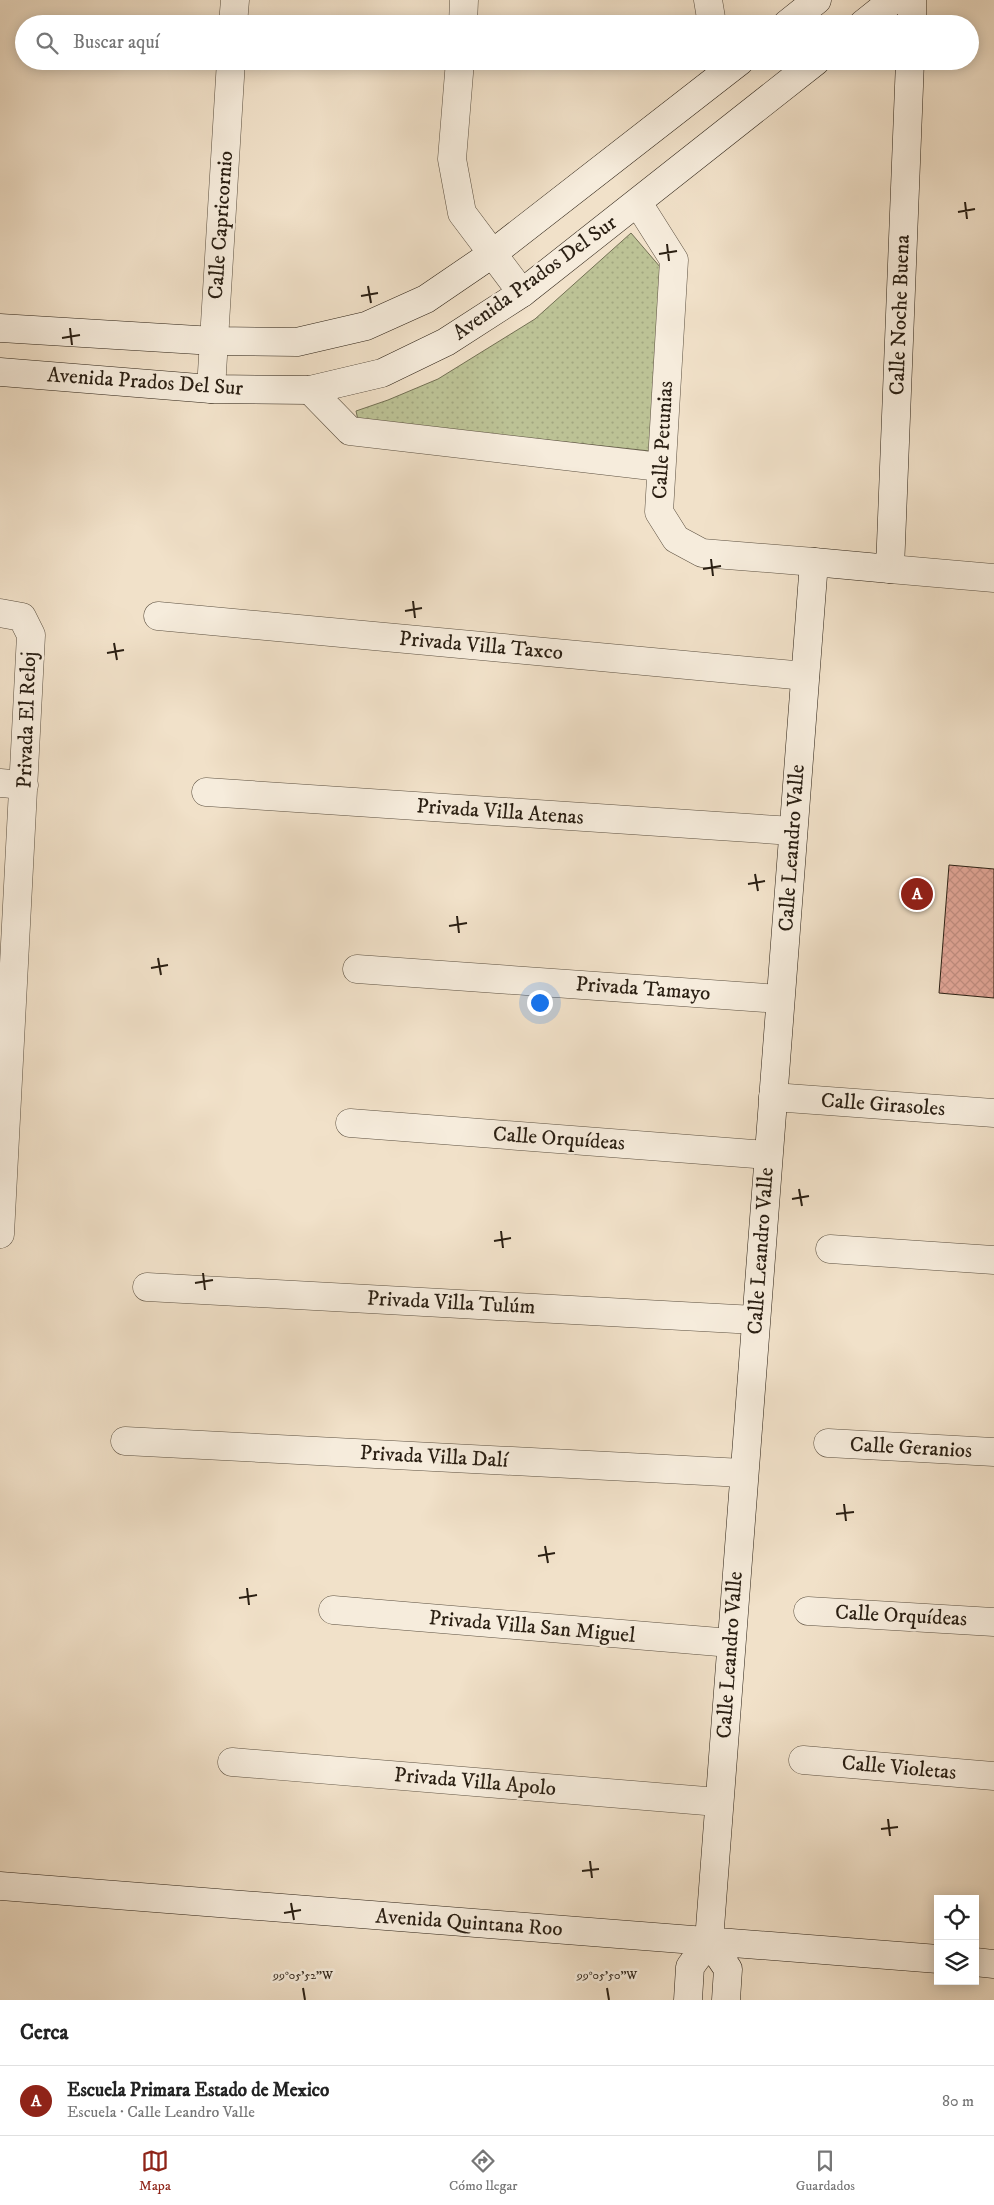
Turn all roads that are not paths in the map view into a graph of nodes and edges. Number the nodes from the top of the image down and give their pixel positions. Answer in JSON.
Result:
{"nodes":[{"id":1,"x":235,"y":0,"type":"edge"},
{"id":2,"x":464,"y":0,"type":"edge"},
{"id":3,"x":708,"y":0,"type":"edge"},
{"id":4,"x":817,"y":0,"type":"edge"},
{"id":5,"x":893,"y":0,"type":"edge"},
{"id":6,"x":912,"y":0,"type":"edge"},
{"id":7,"x":234,"y":15,"type":"edge"},
{"id":8,"x":463,"y":15,"type":"edge"},
{"id":9,"x":710,"y":15,"type":"edge"},
{"id":10,"x":798,"y":15,"type":"edge"},
{"id":11,"x":874,"y":15,"type":"edge"},
{"id":12,"x":912,"y":15,"type":"edge"},
{"id":13,"x":230,"y":70,"type":"edge"},
{"id":14,"x":459,"y":70,"type":"edge"},
{"id":15,"x":729,"y":70,"type":"edge"},
{"id":16,"x":805,"y":70,"type":"edge"},
{"id":17,"x":910,"y":70,"type":"edge"},
{"id":18,"x":638,"y":203,"type":"junction"},
{"id":19,"x":492,"y":254,"type":"junction"},
{"id":20,"x":522,"y":293,"type":"junction"},
{"id":21,"x":0,"y":328,"type":"edge"},
{"id":22,"x":214,"y":341,"type":"junction"},
{"id":23,"x":0,"y":372,"type":"edge"},
{"id":24,"x":211,"y":389,"type":"junction"},
{"id":25,"x":310,"y":390,"type":"junction"},
{"id":26,"x":660,"y":467,"type":"junction"},
{"id":27,"x":814,"y":562,"type":"junction"},
{"id":28,"x":890,"y":569,"type":"junction"},
{"id":29,"x":994,"y":578,"type":"edge"},
{"id":30,"x":1,"y":613,"type":"edge"},
{"id":31,"x":158,"y":616,"type":"dead end"},
{"id":32,"x":805,"y":676,"type":"junction"},
{"id":33,"x":12,"y":784,"type":"edge"},
{"id":34,"x":206,"y":792,"type":"dead end"},
{"id":35,"x":793,"y":831,"type":"junction"},
{"id":36,"x":7,"y":968,"type":"edge"},
{"id":37,"x":357,"y":969,"type":"dead end"},
{"id":38,"x":780,"y":999,"type":"junction"},
{"id":39,"x":773,"y":1097,"type":"junction"},
{"id":40,"x":994,"y":1113,"type":"edge"},
{"id":41,"x":350,"y":1122,"type":"dead end"},
{"id":42,"x":3,"y":1130,"type":"edge"},
{"id":43,"x":768,"y":1154,"type":"junction"},
{"id":44,"x":0,"y":1234,"type":"edge"},
{"id":45,"x":830,"y":1249,"type":"dead end"},
{"id":46,"x":994,"y":1260,"type":"edge"},
{"id":47,"x":147,"y":1287,"type":"dead end"},
{"id":48,"x":755,"y":1320,"type":"junction"},
{"id":49,"x":125,"y":1442,"type":"dead end"},
{"id":50,"x":828,"y":1443,"type":"dead end"},
{"id":51,"x":994,"y":1452,"type":"edge"},
{"id":52,"x":743,"y":1473,"type":"junction"},
{"id":53,"x":333,"y":1610,"type":"dead end"},
{"id":54,"x":808,"y":1611,"type":"dead end"},
{"id":55,"x":994,"y":1622,"type":"edge"},
{"id":56,"x":731,"y":1643,"type":"junction"},
{"id":57,"x":803,"y":1760,"type":"dead end"},
{"id":58,"x":232,"y":1762,"type":"dead end"},
{"id":59,"x":994,"y":1776,"type":"edge"},
{"id":60,"x":718,"y":1802,"type":"junction"},
{"id":61,"x":0,"y":1886,"type":"edge"},
{"id":62,"x":710,"y":1941,"type":"junction"},
{"id":63,"x":934,"y":1959,"type":"edge"},
{"id":64,"x":979,"y":1962,"type":"edge"},
{"id":65,"x":994,"y":1964,"type":"edge"},
{"id":66,"x":688,"y":2000,"type":"edge"},
{"id":67,"x":726,"y":2000,"type":"edge"}],
"edges":[{"from":1,"to":7,"type":"street"},
{"from":2,"to":8,"type":"street"},
{"from":3,"to":9,"type":"street"},
{"from":4,"to":10,"type":"street"},
{"from":5,"to":11,"type":"street"},
{"from":6,"to":12,"type":"street"},
{"from":13,"to":22,"type":"street","name":"Calle Capricornio"},
{"from":14,"to":19,"type":"street"},
{"from":15,"to":19,"type":"street"},
{"from":16,"to":18,"type":"street","name":"Avenida Prados Del Sur"},
{"from":17,"to":28,"type":"street","name":"Calle Noche Buena"},
{"from":18,"to":20,"type":"street","name":"Avenida Prados Del Sur"},
{"from":18,"to":26,"type":"street","name":"Calle Petunias"},
{"from":19,"to":20,"type":"street"},
{"from":19,"to":22,"type":"street"},
{"from":20,"to":25,"type":"street","name":"Avenida Prados Del Sur"},
{"from":21,"to":22,"type":"street"},
{"from":22,"to":24,"type":"street","name":"Calle Capricornio"},
{"from":23,"to":24,"type":"street","name":"Avenida Prados Del Sur"},
{"from":24,"to":25,"type":"street","name":"Avenida Prados Del Sur"},
{"from":25,"to":26,"type":"street"},
{"from":26,"to":27,"type":"street","name":"Calle Petunias"},
{"from":27,"to":28,"type":"street","name":"Calle Petunias"},
{"from":27,"to":32,"type":"street","name":"Calle Leandro Valle"},
{"from":28,"to":29,"type":"street","name":"Calle Petunias"},
{"from":30,"to":33,"type":"street","name":"Privada El Reloj"},
{"from":31,"to":32,"type":"street","name":"Privada Villa Taxco"},
{"from":32,"to":35,"type":"street","name":"Calle Leandro Valle"},
{"from":33,"to":36,"type":"street","name":"Privada El Reloj"},
{"from":34,"to":35,"type":"street","name":"Privada Villa Atenas"},
{"from":35,"to":38,"type":"street","name":"Calle Leandro Valle"},
{"from":36,"to":42,"type":"street","name":"Privada El Reloj"},
{"from":37,"to":38,"type":"street","name":"Privada Tamayo"},
{"from":38,"to":39,"type":"street","name":"Calle Leandro Valle"},
{"from":39,"to":40,"type":"street","name":"Calle Girasoles"},
{"from":39,"to":43,"type":"street","name":"Calle Leandro Valle"},
{"from":41,"to":43,"type":"street","name":"Calle Orquídeas"},
{"from":42,"to":44,"type":"street","name":"Privada El Reloj"},
{"from":43,"to":48,"type":"street","name":"Calle Leandro Valle"},
{"from":45,"to":46,"type":"street"},
{"from":47,"to":48,"type":"street","name":"Privada Villa Tulúm"},
{"from":48,"to":52,"type":"street","name":"Calle Leandro Valle"},
{"from":49,"to":52,"type":"street","name":"Privada Villa Dalí"},
{"from":50,"to":51,"type":"street","name":"Calle Geranios"},
{"from":52,"to":56,"type":"street","name":"Calle Leandro Valle"},
{"from":53,"to":56,"type":"street","name":"Privada Villa San Miguel"},
{"from":54,"to":55,"type":"street","name":"Calle Orquídeas"},
{"from":56,"to":60,"type":"street","name":"Calle Leandro Valle"},
{"from":57,"to":59,"type":"street","name":"Calle Violetas"},
{"from":58,"to":60,"type":"street","name":"Privada Villa Apolo"},
{"from":60,"to":62,"type":"street","name":"Calle Leandro Valle"},
{"from":61,"to":62,"type":"street","name":"Avenida Quintana Roo"},
{"from":62,"to":63,"type":"street","name":"Avenida Quintana Roo"},
{"from":62,"to":66,"type":"street"},
{"from":62,"to":67,"type":"street"},
{"from":64,"to":65,"type":"street"}]}
